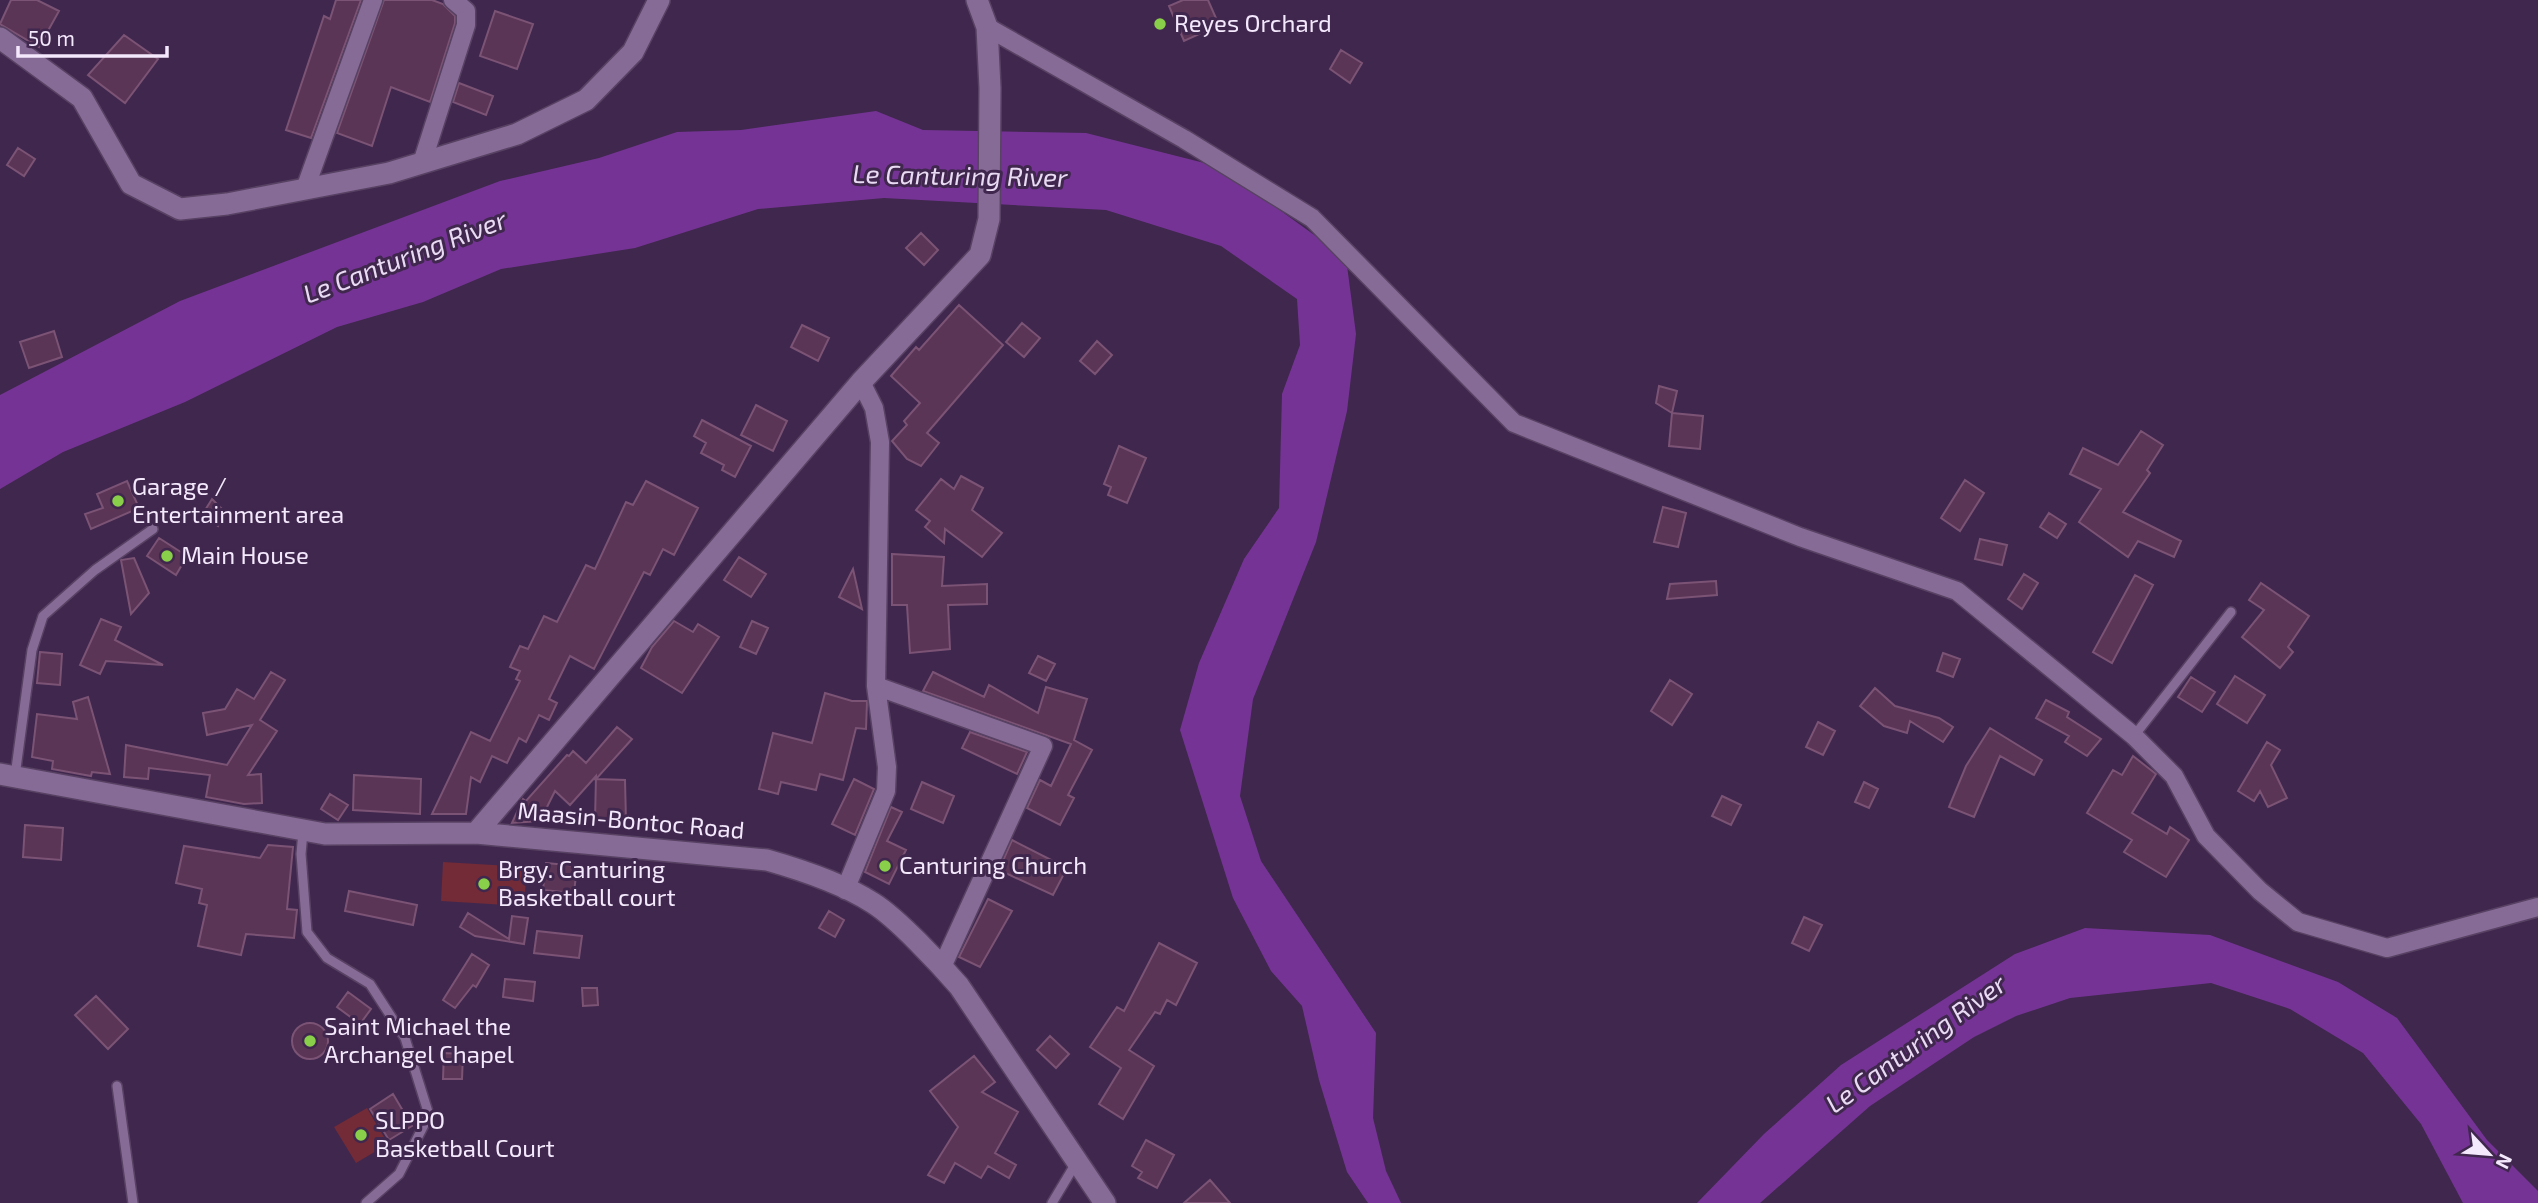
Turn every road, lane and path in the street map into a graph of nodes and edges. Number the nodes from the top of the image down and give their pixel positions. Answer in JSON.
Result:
{"nodes":[{"id":1,"x":373,"y":0,"type":"edge"},
{"id":2,"x":453,"y":0,"type":"edge"},
{"id":3,"x":659,"y":0,"type":"edge"},
{"id":4,"x":978,"y":0,"type":"edge"},
{"id":5,"x":987,"y":27,"type":"junction"},
{"id":6,"x":0,"y":38,"type":"edge"},
{"id":7,"x":422,"y":163,"type":"junction"},
{"id":8,"x":305,"y":189,"type":"junction"},
{"id":9,"x":861,"y":382,"type":"junction"},
{"id":10,"x":153,"y":529,"type":"dead end"},
{"id":11,"x":2231,"y":612,"type":"dead end"},
{"id":12,"x":876,"y":686,"type":"junction"},
{"id":13,"x":2134,"y":736,"type":"junction"},
{"id":14,"x":8,"y":776,"type":"edge"},
{"id":15,"x":303,"y":830,"type":"junction"},
{"id":16,"x":476,"y":833,"type":"junction"},
{"id":17,"x":845,"y":890,"type":"junction"},
{"id":18,"x":2538,"y":907,"type":"edge"},
{"id":19,"x":942,"y":967,"type":"junction"},
{"id":20,"x":117,"y":1086,"type":"dead end"},
{"id":21,"x":1076,"y":1164,"type":"junction"},
{"id":22,"x":133,"y":1203,"type":"edge"},
{"id":23,"x":366,"y":1203,"type":"edge"},
{"id":24,"x":1052,"y":1203,"type":"edge"},
{"id":25,"x":1105,"y":1203,"type":"edge"}],
"edges":[{"from":1,"to":8,"type":"street"},
{"from":2,"to":7,"type":"street"},
{"from":3,"to":7,"type":"street"},
{"from":4,"to":5,"type":"street"},
{"from":5,"to":9,"type":"street"},
{"from":5,"to":13,"type":"street"},
{"from":6,"to":8,"type":"street"},
{"from":7,"to":8,"type":"street"},
{"from":9,"to":12,"type":"street"},
{"from":9,"to":16,"type":"street"},
{"from":10,"to":14,"type":"lane"},
{"from":11,"to":13,"type":"lane"},
{"from":12,"to":17,"type":"street"},
{"from":12,"to":19,"type":"street"},
{"from":13,"to":18,"type":"street"},
{"from":14,"to":15,"type":"street","name":"Maasin-Bontoc Road"},
{"from":15,"to":16,"type":"street","name":"Maasin-Bontoc Road"},
{"from":15,"to":23,"type":"lane"},
{"from":16,"to":17,"type":"street","name":"Maasin-Bontoc Road"},
{"from":17,"to":19,"type":"street","name":"Maasin-Bontoc Road"},
{"from":19,"to":21,"type":"street","name":"Maasin-Bontoc Road"},
{"from":20,"to":22,"type":"lane"},
{"from":21,"to":24,"type":"lane"},
{"from":21,"to":25,"type":"street","name":"Maasin-Bontoc Road"}]}
